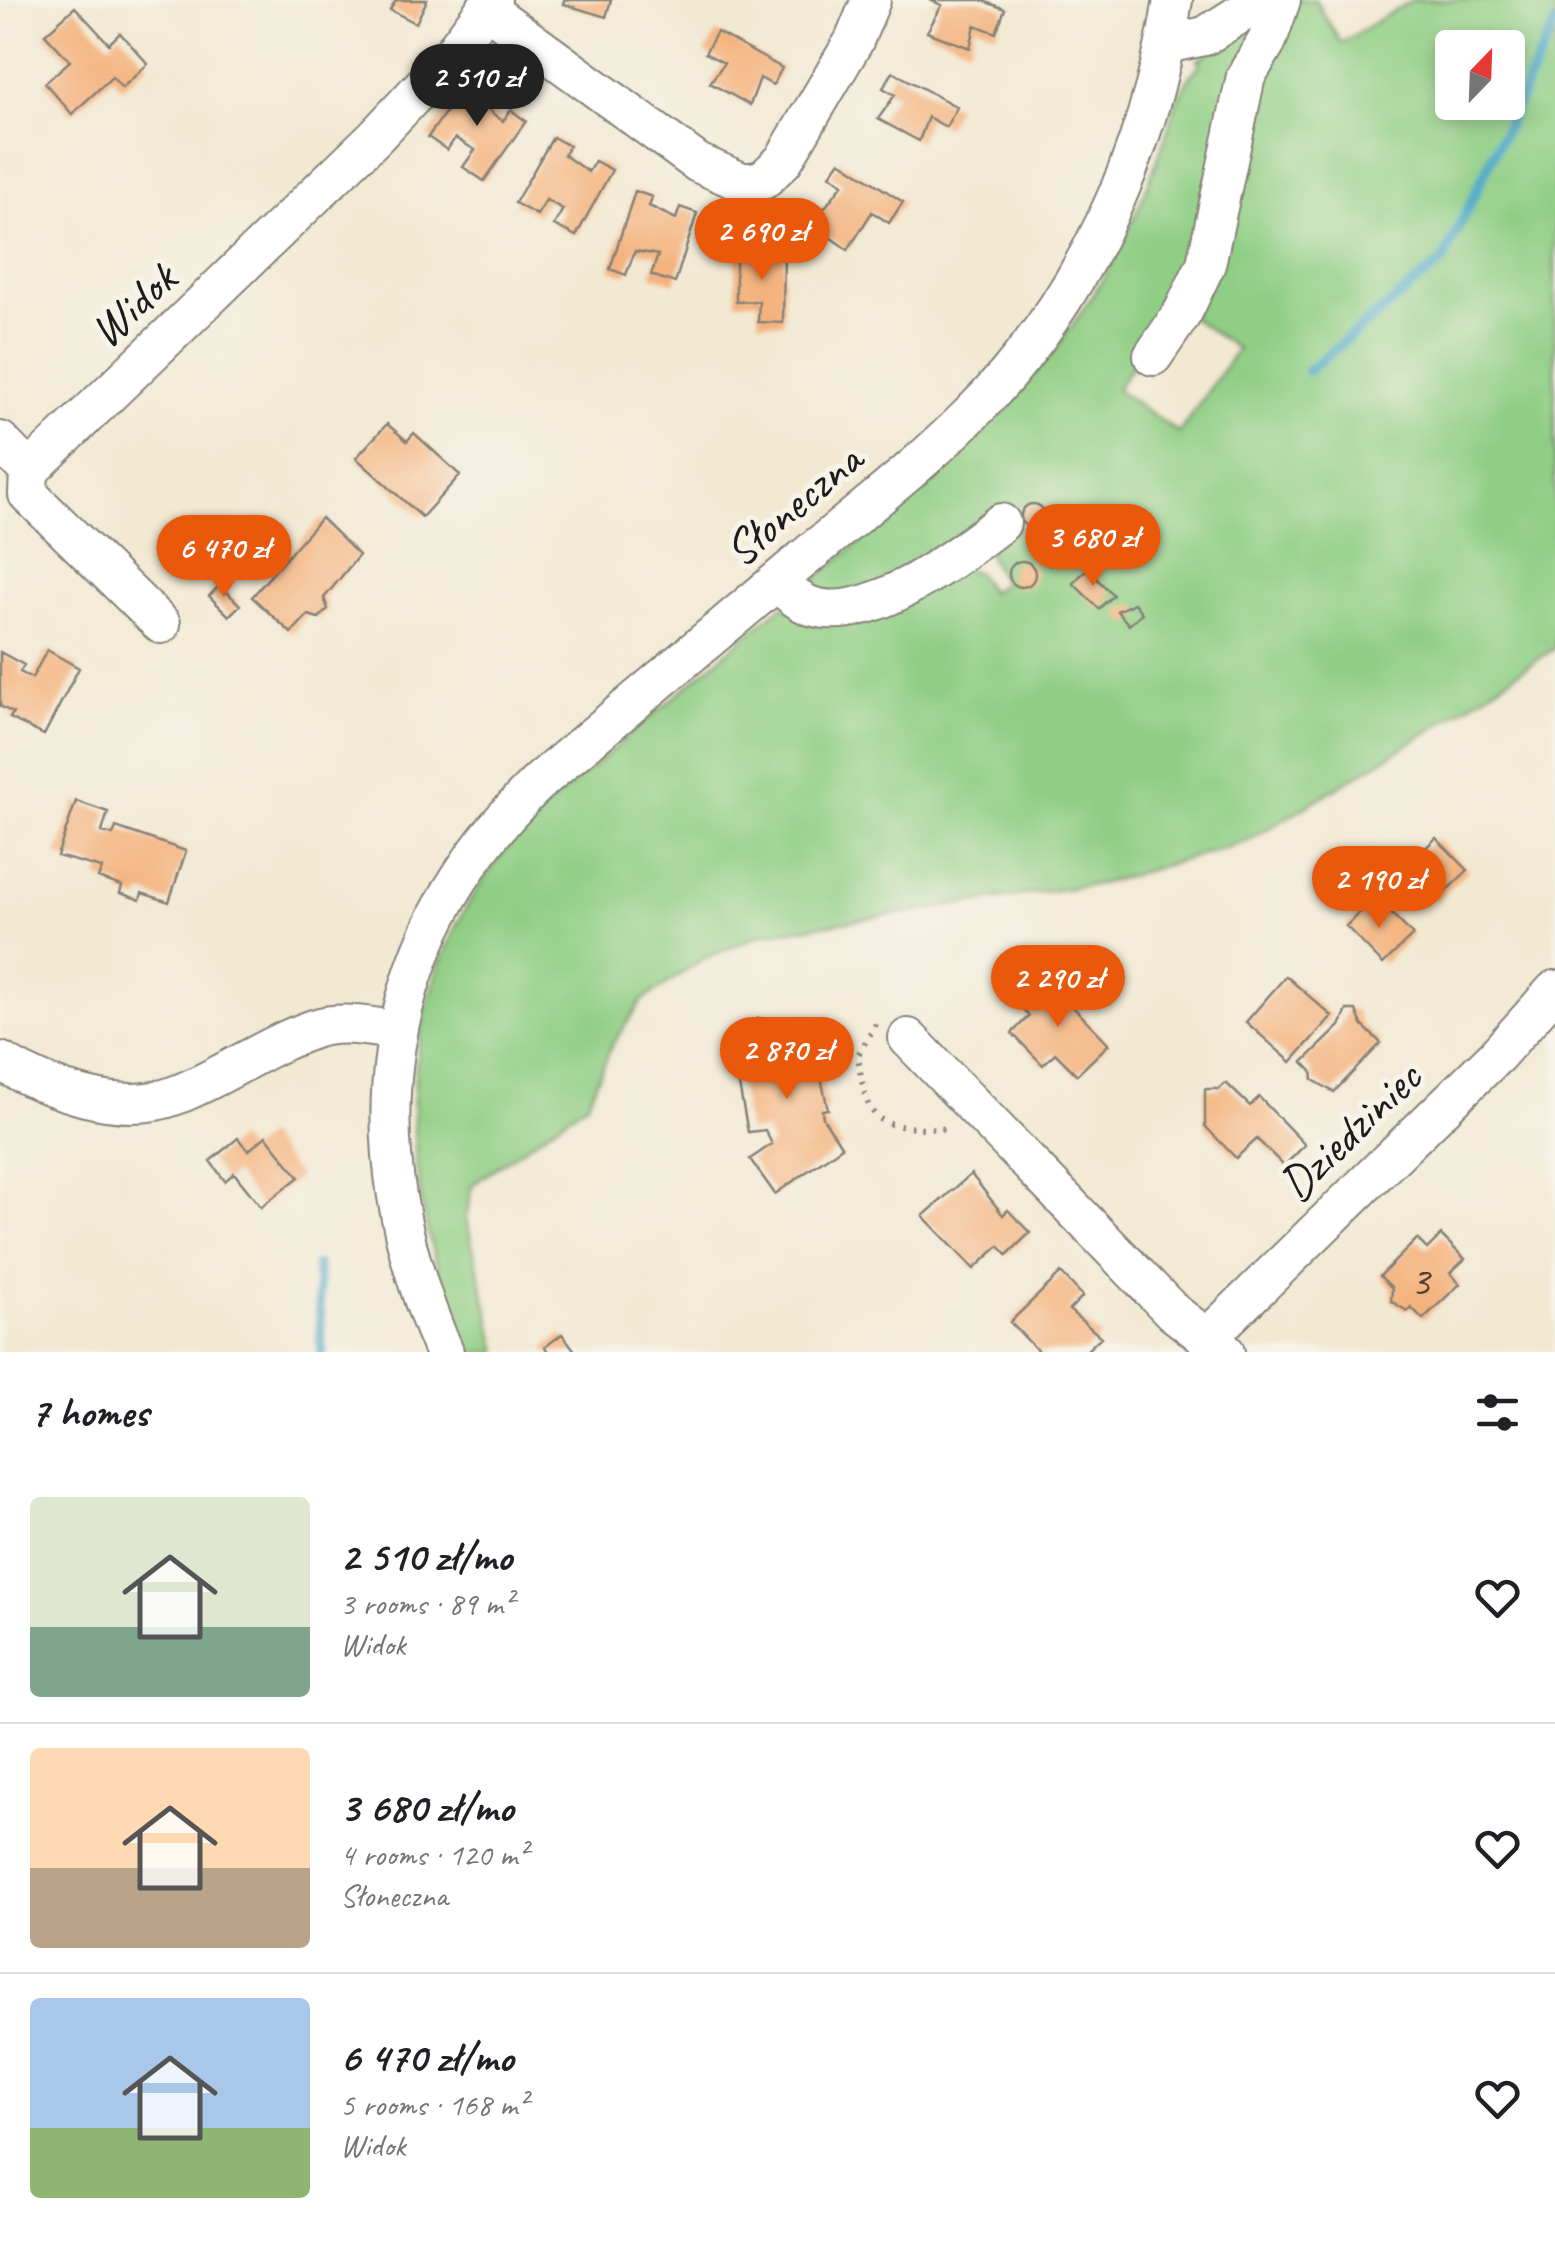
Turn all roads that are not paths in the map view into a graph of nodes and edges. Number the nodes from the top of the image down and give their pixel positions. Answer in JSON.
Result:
{"nodes":[{"id":1,"x":871,"y":0,"type":"edge"},
{"id":2,"x":1173,"y":0,"type":"edge"},
{"id":3,"x":1262,"y":0,"type":"edge"},
{"id":4,"x":1281,"y":0,"type":"edge"},
{"id":5,"x":490,"y":4,"type":"edge"},
{"id":6,"x":1166,"y":44,"type":"junction"},
{"id":7,"x":1152,"y":356,"type":"dead end"},
{"id":8,"x":0,"y":441,"type":"edge"},
{"id":9,"x":29,"y":470,"type":"junction"},
{"id":10,"x":1001,"y":523,"type":"dead end"},
{"id":11,"x":776,"y":582,"type":"junction"},
{"id":12,"x":161,"y":624,"type":"dead end"},
{"id":13,"x":1555,"y":990,"type":"edge"},
{"id":14,"x":398,"y":1031,"type":"junction"},
{"id":15,"x":908,"y":1038,"type":"dead end"},
{"id":16,"x":0,"y":1061,"type":"edge"},
{"id":17,"x":1217,"y":1345,"type":"edge"},
{"id":18,"x":444,"y":1352,"type":"edge"}],
"edges":[{"from":1,"to":5,"type":"street"},
{"from":2,"to":6,"type":"street","name":"Słoneczna"},
{"from":3,"to":6,"type":"street"},
{"from":4,"to":7,"type":"street"},
{"from":5,"to":9,"type":"street","name":"Widok"},
{"from":6,"to":11,"type":"street","name":"Słoneczna"},
{"from":8,"to":9,"type":"street"},
{"from":9,"to":12,"type":"street"},
{"from":10,"to":11,"type":"street"},
{"from":11,"to":14,"type":"street","name":"Słoneczna"},
{"from":13,"to":17,"type":"street","name":"Dziedziniec"},
{"from":14,"to":16,"type":"street"},
{"from":14,"to":18,"type":"street","name":"Słoneczna"},
{"from":15,"to":17,"type":"street","name":"Dziedziniec"}]}
